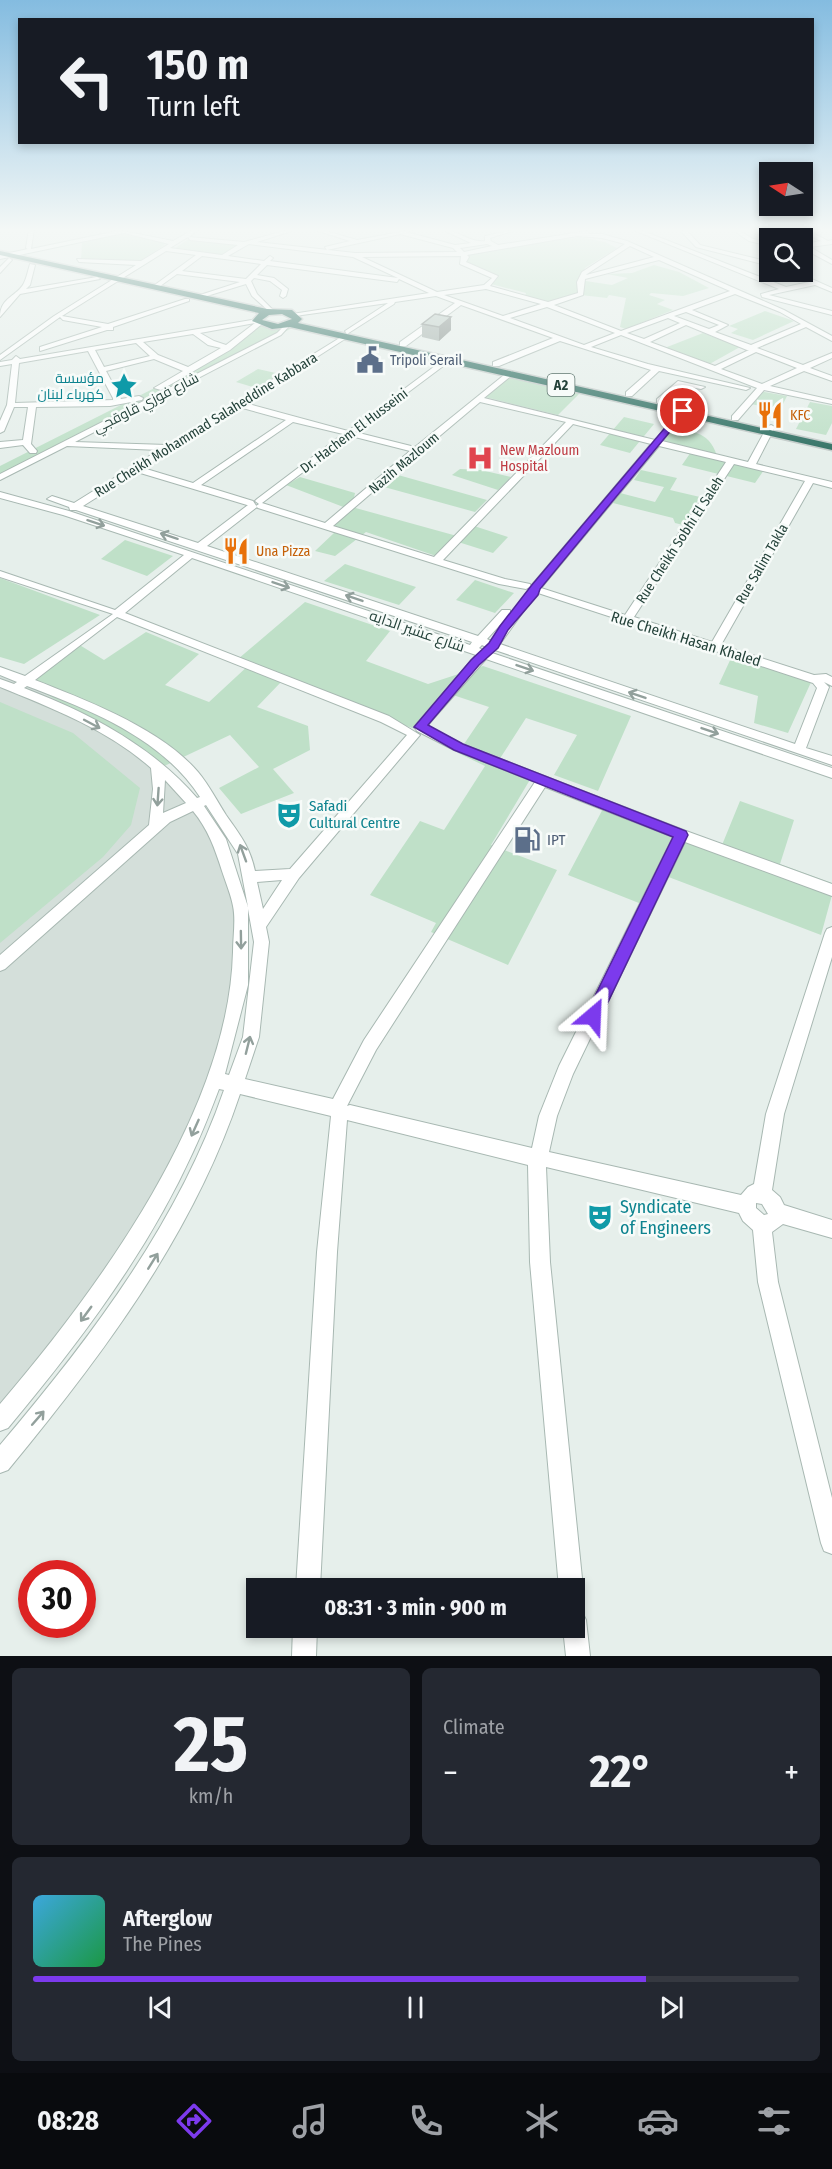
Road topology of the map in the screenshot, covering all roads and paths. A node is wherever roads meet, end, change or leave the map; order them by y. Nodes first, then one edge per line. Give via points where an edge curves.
1 (77, 306) edge
2 (81, 306) edge
3 (171, 306) edge
4 (216, 306) edge
5 (228, 306) edge
6 (259, 306) edge
7 (366, 306) edge
8 (388, 306) edge
9 (459, 306) edge
10 (469, 306) edge
11 (541, 306) edge
12 (554, 306) edge
13 (692, 306) edge
14 (770, 306) edge
15 (796, 306) edge
16 (805, 306) edge
17 (684, 309) junction
18 (782, 311) junction
19 (832, 313) edge
20 (668, 316) junction
21 (263, 317) junction
22 (63, 318) junction
23 (503, 318) junction
24 (292, 321) junction
25 (686, 323) junction
26 (807, 324) junction
27 (110, 328) junction
28 (195, 332) junction
29 (710, 332) junction
30 (621, 333) junction
31 (346, 334) junction
32 (242, 338) junction
33 (560, 338) junction
34 (609, 338) junction
35 (832, 339) edge
36 (137, 341) junction
37 (262, 342) junction
38 (644, 342) junction
39 (0, 344) edge
40 (119, 344) junction
41 (403, 344) junction
42 (11, 347) junction
43 (584, 347) junction
44 (90, 348) junction
45 (226, 348) junction
46 (752, 349) junction
47 (832, 355) edge
48 (155, 357) junction
49 (0, 358) edge
50 (14, 359) junction
51 (447, 359) junction
52 (625, 359) junction
53 (204, 362) junction
54 (0, 364) edge
55 (496, 364) junction
56 (217, 366) junction
57 (649, 366) junction
58 (802, 367) junction
59 (715, 369) junction
60 (103, 370) junction
61 (188, 370) junction
62 (509, 373) junction
63 (832, 379) edge
64 (756, 391) junction
65 (629, 394) junction
66 (832, 396) edge
67 (139, 398) junction
68 (479, 399) junction
69 (660, 401) junction
70 (828, 401) edge
71 (32, 404) junction
72 (239, 404) junction
73 (11, 405) junction
74 (113, 405) junction
75 (679, 410) junction
76 (292, 418) junction
77 (735, 418) junction
78 (570, 423) junction
79 (770, 429) junction
80 (0, 431) edge
81 (351, 434) junction
82 (832, 441) edge
83 (28, 442) junction
84 (652, 442) junction
85 (66, 444) junction
86 (0, 445) edge
87 (832, 447) edge
88 (171, 448) junction
89 (33, 451) junction
90 (419, 451) junction
91 (732, 460) junction
92 (751, 465) junction
93 (0, 468) edge
94 (138, 469) junction
95 (0, 477) edge
96 (810, 480) junction
97 (832, 485) edge
98 (194, 486) junction
99 (1, 494) edge
100 (256, 504) junction
101 (77, 506) junction
102 (66, 513) junction
103 (328, 525) junction
104 (201, 546) junction
105 (191, 554) junction
106 (436, 561) junction
107 (0, 573) edge
108 (529, 590) junction
109 (112, 615) junction
110 (627, 620) junction
111 (475, 645) junction
112 (714, 648) junction
113 (490, 650) junction
114 (832, 664) edge
115 (0, 671) edge
116 (826, 683) edge
117 (14, 684) edge
118 (414, 730) junction
119 (799, 750) junction
120 (832, 761) edge
121 (158, 766) junction
122 (832, 773) edge
123 (543, 780) junction
124 (214, 799) junction
125 (195, 803) junction
126 (155, 828) junction
127 (681, 835) junction
128 (294, 874) junction
129 (251, 877) junction
130 (832, 890) edge
131 (259, 926) junction
132 (832, 933) edge
133 (0, 964) edge
134 (216, 1080) junction
135 (237, 1085) junction
136 (341, 1110) junction
137 (540, 1158) junction
138 (762, 1193) junction
139 (746, 1205) junction
140 (770, 1219) junction
141 (832, 1229) edge
142 (0, 1420) edge
143 (0, 1462) edge
144 (832, 1543) edge
145 (309, 1578) edge
146 (571, 1578) edge
147 (304, 1638) edge
148 (576, 1638) edge
149 (303, 1656) edge
150 (578, 1656) edge

1 - 42 street
2 - 22 street
3 - 27 street
4 - 21 highway, A2
5 - 21 highway, A2
6 - 21 street
7 - 24 street
8 - 31 street, Rue Cheikh Mohammad Salaheddine Kabbara
9 - 41 street
10 - 23 street
11 - 23 street
12 - 30 street
13 - 17 street
14 - 18 street
15 - 18 street
16 - 19 street
17 - 20 street
17 - 29 street via 725,325
18 - 26 street
20 - 25 street
20 - 30 street
21 - 24 highway, A2
21 - 24 highway, A2 via 270,326
21 - 28 street
21 - 32 street, شارع فوزي قاوقجي
22 - 27 street
22 - 50 street
23 - 33 street
24 - 31 highway, A2
24 - 37 street, شارع فوزي قاوقجي via 283,331
25 - 29 street
25 - 38 street
26 - 35 street
26 - 46 street
27 - 40 street
27 - 50 street
28 - 36 street
28 - 45 street
29 - 46 street
30 - 34 street
30 - 38 street
31 - 41 highway, A2
31 - 51 highway, A2
31 - 72 street, Rue Cheikh Mohammad Salaheddine Kabbara
32 - 37 street
32 - 45 street, شارع فوزي قاوقجي
33 - 43 street
33 - 55 street
34 - 43 street
34 - 52 street
36 - 40 street
36 - 48 street
37 - 56 street, شارع فوزي قاوقجي
38 - 59 street
39 - 42 street
40 - 44 street
41 - 55 highway, A2
42 - 49 street
43 - 52 street
44 - 50 street
44 - 60 street
45 - 53 street, شارع فوزي قاوقجي
46 - 58 street
46 - 59 street
47 - 58 street
48 - 60 street
48 - 61 street
49 - 50 street
50 - 54 street
50 - 73 street
51 - 62 highway, A2
51 - 81 street, Dr. Hachem El Husseini
52 - 57 street
53 - 56 street via 216,362
53 - 61 street, شارع فوزي قاوقجي
55 - 65 highway, A2
56 - 85 street, شارع فوزي قاوقجي
57 - 64 street
57 - 65 street via 656,370
58 - 63 street
58 - 64 street
59 - 64 street
60 - 74 street
61 - 67 street, شارع فوزي قاوقجي
62 - 68 street, Nazih Mazloum
62 - 75 highway, A2
64 - 69 street via 682,383
64 - 70 street
64 - 77 street
65 - 69 highway, A2
66 - 70 street
67 - 74 street
67 - 74 street, شارع فوزي قاوقجي
68 - 78 street
68 - 90 street, Nazih Mazloum
69 - 77 highway, A2
71 - 73 street
71 - 74 street
71 - 83 street
72 - 76 street
72 - 88 street, Rue Cheikh Mohammad Salaheddine Kabbara
73 - 80 street
74 - 89 street, شارع فوزي قاوقجي
75 - 79 highway, A2
75 - 84 street
76 - 81 street
76 - 98 street
77 - 79 highway, A2
78 - 84 street
78 - 106 street
79 - 82 highway, A2
79 - 87 highway, A2
79 - 92 street
81 - 90 street
81 - 100 street, Dr. Hachem El Husseini
83 - 86 street
83 - 89 street via 27,448
84 - 91 street
84 - 108 street
85 - 88 street
85 - 95 street, شارع فوزي قاوقجي
88 - 94 street, Rue Cheikh Mohammad Salaheddine Kabbara
89 - 93 street, شارع فوزي قاوقجي
90 - 103 street, Nazih Mazloum
91 - 92 street
91 - 110 street, Rue Cheikh Sobhi El Saleh
92 - 96 street
94 - 98 street, Rue Cheikh Hasan Khaled
94 - 101 street, Rue Cheikh Mohammad Salaheddine Kabbara
96 - 97 street
96 - 112 street, Rue Salim Takla
98 - 100 street, Rue Cheikh Hasan Khaled
99 - 101 street, شارع عشير الدايه
99 - 102 street, شارع عشير الدايه
100 - 103 street, Rue Cheikh Hasan Khaled
100 - 104 street, Dr. Hachem El Husseini
101 - 102 street, Rue Cheikh Mohammad Salaheddine Kabbara
104 -> 101 street, شارع عشير الدايه
102 -> 105 street, شارع عشير الدايه
103 - 106 street, Rue Cheikh Hasan Khaled
111 -> 104 street, شارع عشير الدايه
105 - 109 street
105 -> 111 street, شارع عشير الدايه
106 - 108 street, Rue Cheikh Hasan Khaled
107 - 109 street
108 - 110 street, Rue Cheikh Hasan Khaled
108 - 111 street
108 - 113 street
109 - 117 street
109 - 118 street
110 - 112 street, Rue Cheikh Hasan Khaled
111 - 113 street, شارع عشير الدايه
111 - 118 street
112 - 116 street, Rue Cheikh Hasan Khaled
113 - 118 street
119 -> 113 street, شارع عشير الدايه
113 -> 122 street, شارع عشير الدايه
114 - 116 street
115 - 117 street
116 - 119 street
117 -> 121 street via 96,726
117 - 124 street via 96,711 137,733 185,767
118 - 123 street
118 - 128 street
119 - 120 street, شارع عشير الدايه
121 - 125 street
121 -> 126 street
123 - 127 street
123 - 136 street via 375,1038
124 - 125 street
129 -> 124 street via 238,840
125 - 126 street via 176,811
125 -> 134 street via 230,863 241,923 238,996
126 - 133 street
127 - 130 street
127 - 137 street via 565,1072 548,1116
128 - 129 street
128 - 131 street
129 - 131 street
135 -> 131 street via 257,1002
132 - 138 street via 775,1114
134 - 135 street
134 -> 142 street via 172,1176 135,1243 55,1357
135 - 136 street
143 -> 135 street via 67,1383 143,1276 196,1181
136 - 137 street
136 - 145 street via 327,1252
137 - 139 street
137 - 146 street via 540,1262
138 - 139 street via 748,1197
138 - 140 street via 776,1204
139 - 140 street via 754,1221
140 - 141 street
140 - 144 street via 768,1282
147 - 149 street
148 - 150 street

